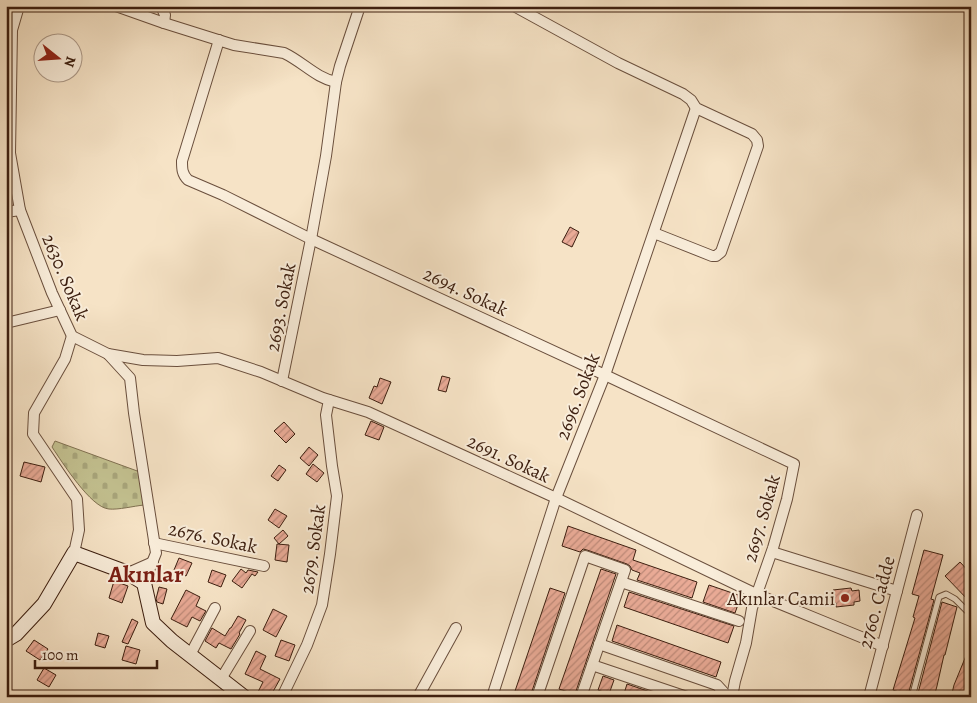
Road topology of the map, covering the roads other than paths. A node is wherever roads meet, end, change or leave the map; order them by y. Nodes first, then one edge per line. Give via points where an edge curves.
1 (19, 6) edge
2 (116, 6) edge
3 (161, 6) edge
4 (360, 6) edge
5 (514, 6) edge
6 (164, 23) junction
7 (219, 40) junction
8 (8, 66) edge
9 (336, 82) junction
10 (696, 108) junction
11 (20, 210) junction
12 (6, 212) edge
13 (654, 233) junction
14 (311, 239) junction
15 (60, 310) junction
16 (6, 323) edge
17 (72, 336) junction
18 (108, 354) junction
19 (605, 375) junction
20 (282, 381) junction
21 (329, 400) junction
22 (556, 498) junction
23 (917, 516) dead end
24 (154, 542) junction
25 (772, 552) junction
26 (74, 553) junction
27 (153, 562) junction
28 (264, 566) dead end
29 (128, 573) junction
30 (621, 582) junction
31 (144, 583) junction
32 (897, 591) junction
33 (756, 594) junction
34 (215, 608) dead end
35 (971, 615) edge
36 (739, 621) dead end
37 (456, 628) dead end
38 (250, 631) dead end
39 (6, 640) edge
40 (599, 644) junction
41 (883, 646) junction
42 (190, 655) junction
43 (592, 665) junction
44 (221, 679) junction
45 (244, 697) edge
46 (282, 697) edge
47 (418, 697) edge
48 (492, 697) edge
49 (537, 697) edge
50 (581, 697) edge
51 (687, 697) edge
52 (728, 697) edge
53 (732, 697) edge
54 (869, 697) edge
55 (912, 697) edge

1 - 8 street, 2630. Sokak via 12,30
2 - 6 street
3 - 6 street
4 - 9 street, 2693. Sokak
5 - 10 street via 618,63 683,94
6 - 7 street
7 - 9 street via 284,53 321,78
7 - 14 street, 2694. Sokak via 182,161 182,172 188,180
8 - 11 street, 2630. Sokak via 10,153
9 - 14 street, 2693. Sokak
10 - 13 street, 2696. Sokak
10 - 13 street via 752,134 758,146 719,254 712,256
11 - 12 street
11 - 15 street, 2630. Sokak
13 - 19 street, 2696. Sokak
14 - 19 street, 2694. Sokak
14 - 20 street, 2693. Sokak
15 - 16 street
15 - 17 street, 2630. Sokak
17 - 18 street, 2630. Sokak
17 - 26 street via 65,359 34,413 33,434 77,499 79,530
18 - 20 street, 2691. Sokak via 177,362 218,358
18 - 24 street, 2630. Sokak via 130,378
19 - 22 street, 2696. Sokak
19 - 25 street, 2697. Sokak via 794,464
20 - 21 street, 2691. Sokak
21 - 22 street, 2691. Sokak via 368,412
21 - 46 street, 2679. Sokak via 326,415 337,496 329,562 322,605
22 - 33 street, 2691. Sokak
22 - 48 street, 2696. Sokak
23 - 32 street, 2760. Cadde
24 - 27 street, 2630. Sokak via 156,553
24 - 28 street, 2676. Sokak
25 - 32 street
25 - 33 street, 2697. Sokak
26 - 29 street
26 - 39 street via 44,604 16,634
27 - 29 street
27 - 31 street
29 - 31 street
30 - 36 street
30 - 40 street
30 - 49 street via 625,570 585,556
31 - 42 street via 153,622
32 - 41 street, 2760. Cadde
33 - 41 street, 2691. Sokak
33 - 53 street, 2697. Sokak
34 - 42 street
35 - 55 lane via 955,599 946,594 939,597
37 - 47 street
38 - 44 street
40 - 43 street
40 - 52 street via 718,685
41 - 54 street, 2760. Cadde
42 - 44 street
43 - 50 street
43 - 51 street
44 - 45 street

